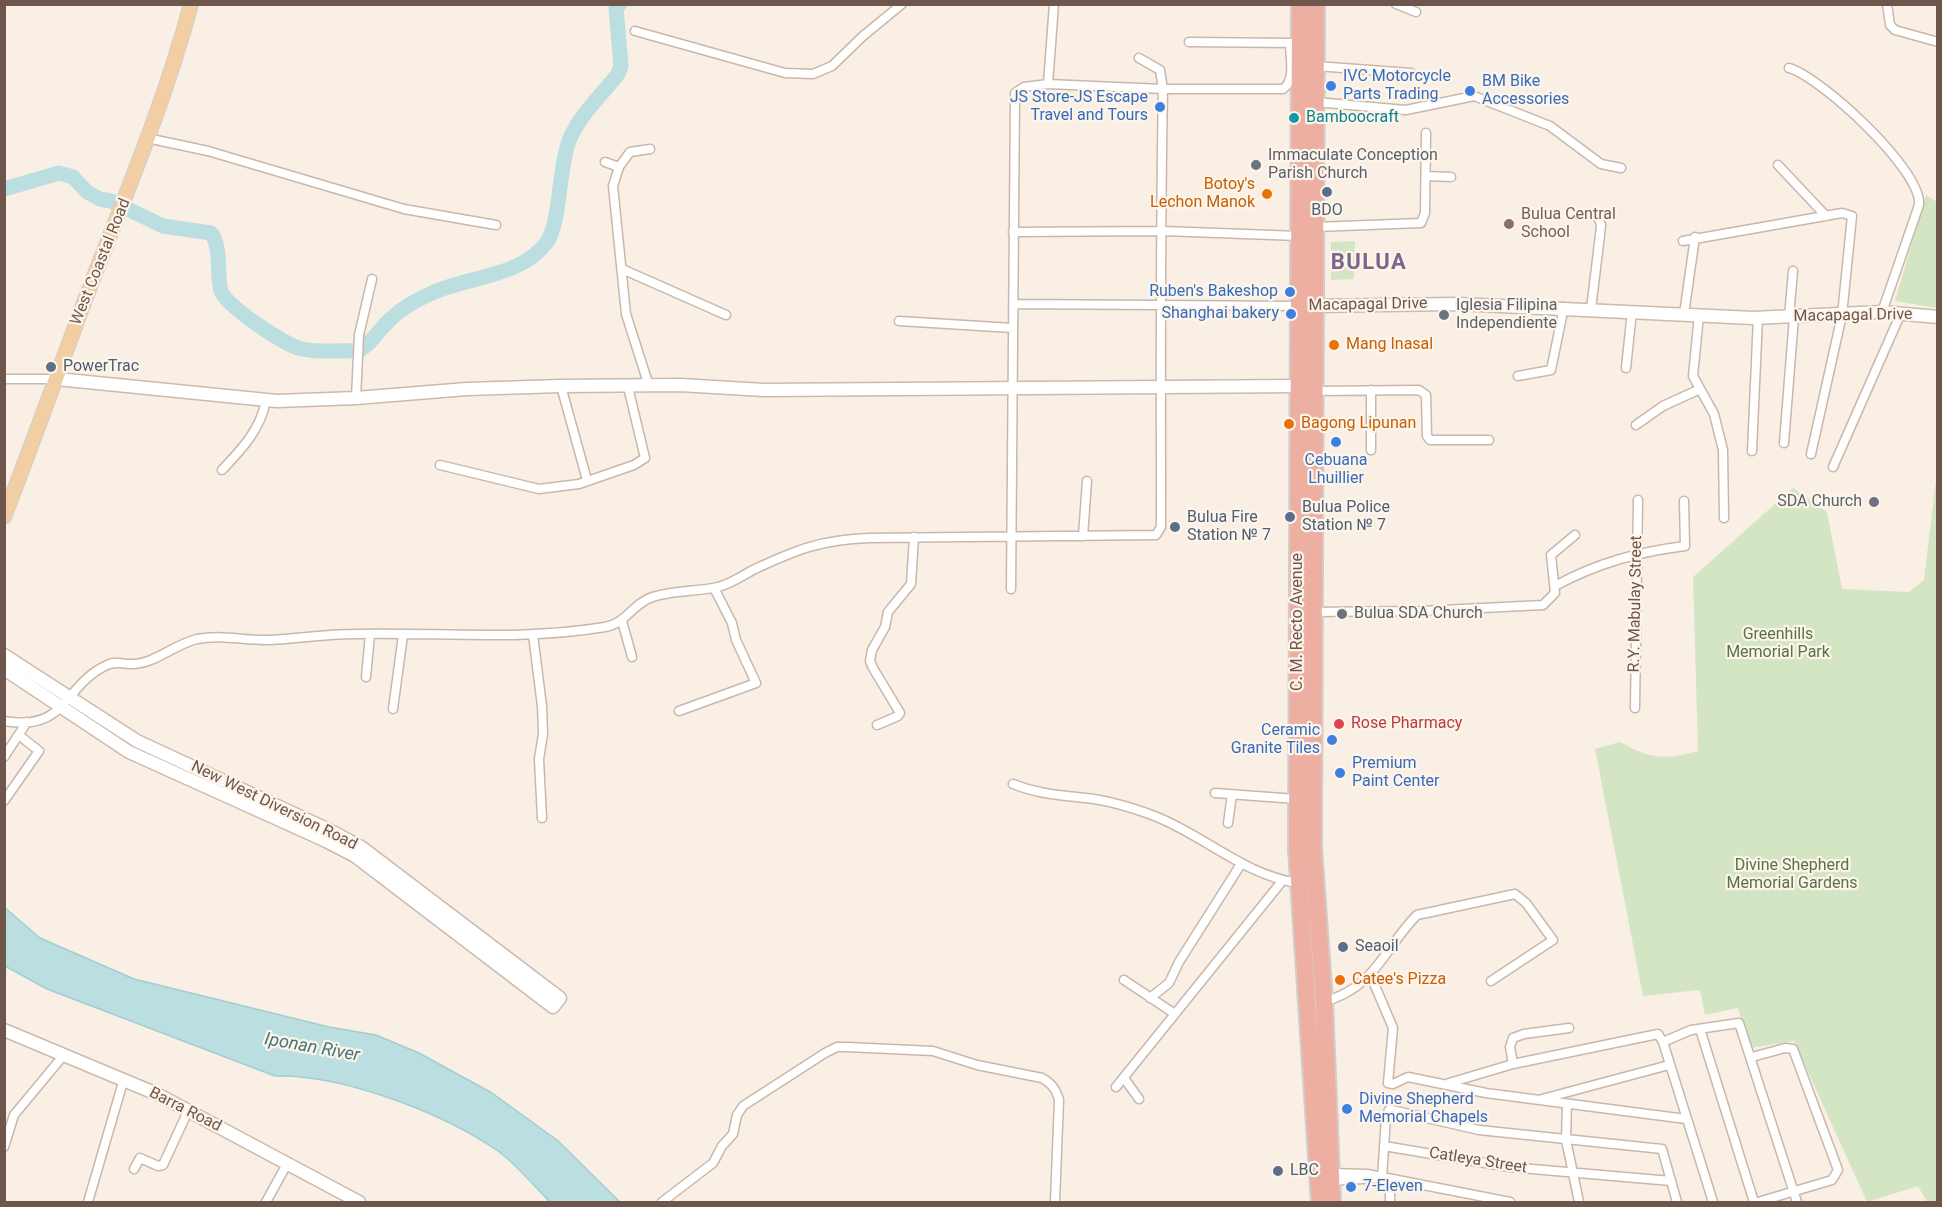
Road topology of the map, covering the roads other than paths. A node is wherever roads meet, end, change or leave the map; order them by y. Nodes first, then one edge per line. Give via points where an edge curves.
1 (191, 4) edge
2 (902, 4) edge
3 (1054, 4) edge
4 (1300, 4) edge
5 (1316, 4) edge
6 (1396, 4) edge
7 (1887, 4) edge
8 (1416, 12) dead end
9 (635, 31) dead end
10 (1189, 42) dead end
11 (1938, 42) edge
12 (1302, 43) junction
13 (1139, 58) dead end
14 (1316, 66) junction
15 (1789, 68) dead end
16 (1411, 73) dead end
17 (1048, 84) junction
18 (1162, 89) junction
19 (1310, 109) junction
20 (1426, 133) dead end
21 (147, 138) junction
22 (650, 148) dead end
23 (605, 162) dead end
24 (1778, 165) dead end
25 (619, 167) junction
26 (1620, 168) dead end
27 (1426, 176) junction
28 (1452, 177) dead end
29 (1597, 214) dead end
30 (1826, 216) junction
31 (496, 225) dead end
32 (1315, 227) junction
33 (1162, 231) junction
34 (1013, 232) junction
35 (1299, 236) junction
36 (1695, 237) junction
37 (1683, 241) dead end
38 (622, 269) junction
39 (1793, 271) dead end
40 (372, 279) dead end
41 (1013, 304) junction
42 (1159, 304) junction
43 (1307, 306) junction
44 (1564, 307) junction
45 (1591, 309) junction
46 (1632, 311) junction
47 (1882, 312) junction
48 (1901, 313) junction
49 (1684, 314) junction
50 (726, 315) dead end
51 (1698, 315) junction
52 (1842, 315) junction
53 (1792, 317) junction
54 (1938, 317) edge
55 (1758, 318) junction
56 (899, 321) dead end
57 (1013, 328) junction
58 (1626, 368) dead end
59 (1518, 375) dead end
60 (4, 379) edge
61 (57, 379) junction
62 (561, 386) junction
63 (649, 386) junction
64 (1161, 386) junction
65 (628, 387) junction
66 (1014, 387) junction
67 (1306, 388) junction
68 (1371, 390) junction
69 (1698, 390) junction
70 (356, 398) junction
71 (266, 400) junction
72 (1636, 426) dead end
73 (1489, 440) dead end
74 (1784, 443) dead end
75 (1371, 450) dead end
76 (1752, 451) dead end
77 (1811, 454) dead end
78 (440, 465) dead end
79 (1833, 467) dead end
80 (222, 470) dead end
81 (587, 480) junction
82 (1087, 481) dead end
83 (1638, 500) dead end
84 (1684, 501) dead end
85 (4, 517) edge
86 (1724, 518) dead end
87 (1575, 535) dead end
88 (1012, 536) junction
89 (1083, 536) junction
90 (914, 537) junction
91 (1637, 553) junction
92 (1555, 586) junction
93 (714, 588) junction
94 (1011, 589) dead end
95 (1306, 612) junction
96 (622, 621) junction
97 (370, 634) junction
98 (403, 635) junction
99 (533, 635) junction
100 (4, 656) edge
101 (632, 657) dead end
102 (4, 669) edge
103 (366, 677) dead end
104 (66, 703) junction
105 (1635, 708) dead end
106 (393, 709) dead end
107 (679, 711) dead end
108 (4, 721) edge
109 (27, 722) junction
110 (877, 725) dead end
111 (20, 736) junction
112 (4, 757) edge
113 (1013, 784) dead end
114 (1215, 793) dead end
115 (1232, 795) junction
116 (1296, 799) junction
117 (4, 801) edge
118 (542, 818) dead end
119 (1228, 822) dead end
120 (1241, 864) junction
121 (1290, 881) junction
122 (1370, 974) junction
123 (1124, 980) dead end
124 (1491, 981) dead end
125 (1150, 998) junction
126 (556, 1003) dead end
127 (1316, 1004) junction
128 (1175, 1014) junction
129 (1569, 1028) dead end
130 (1700, 1029) junction
131 (4, 1030) edge
132 (1664, 1042) junction
133 (63, 1056) junction
134 (1752, 1057) junction
135 (1513, 1064) junction
136 (1669, 1065) junction
137 (1124, 1078) junction
138 (123, 1082) junction
139 (1449, 1083) junction
140 (1116, 1087) dead end
141 (1139, 1098) dead end
142 (1535, 1100) junction
143 (1567, 1104) junction
144 (189, 1109) junction
145 (1686, 1119) junction
146 (1566, 1140) junction
147 (1384, 1146) junction
148 (4, 1147) edge
149 (287, 1164) junction
150 (134, 1169) dead end
151 (1572, 1174) junction
152 (1331, 1177) junction
153 (1386, 1179) junction
154 (1671, 1181) junction
155 (1794, 1191) junction
156 (662, 1202) edge
157 (88, 1203) edge
158 (266, 1203) edge
159 (359, 1203) edge
160 (1055, 1203) edge
161 (1320, 1203) edge
162 (1332, 1203) edge
163 (1390, 1203) edge
164 (1510, 1203) edge
165 (1579, 1203) edge
166 (1677, 1203) edge
167 (1713, 1203) edge
168 (1756, 1203) edge
169 (1797, 1203) edge

1 - 21 main road, West Coastal Road via 177,59
2 - 9 street via 832,66 813,74 785,73
3 - 17 street
4 - 12 highway, C. M. Recto Avenue
5 - 12 highway, C. M. Recto Avenue
6 - 8 street
7 - 11 street via 1890,25 1895,30
10 - 12 street
12 - 14 highway, C. M. Recto Avenue
12 - 18 street via 1290,83 1283,89
12 - 19 highway, C. M. Recto Avenue
13 - 18 street via 1160,70
14 - 16 street
14 - 19 highway, C. M. Recto Avenue
15 - 47 street via 1807,75 1885,144 1918,189 1919,205
17 - 18 street
17 - 34 street via 1024,87 1015,93
18 - 33 street
19 - 26 street via 1406,110 1474,96 1550,126 1601,164
19 - 32 highway, C. M. Recto Avenue
19 - 35 highway, C. M. Recto Avenue
20 - 27 street
21 - 31 street via 208,151 404,209
21 - 61 main road, West Coastal Road
22 - 25 street via 630,152
23 - 25 street
24 - 30 street
25 - 38 street via 613,195
27 - 28 street
27 - 32 street via 1421,223
29 - 45 street via 1601,225
30 - 36 street
30 - 52 street via 1852,216
32 - 43 highway, C. M. Recto Avenue
33 - 34 street
33 - 35 street
33 - 42 street
34 - 41 street
35 - 43 highway, C. M. Recto Avenue
36 - 37 street
36 - 49 street
38 - 50 street
38 - 63 street via 626,314
39 - 53 street
40 - 70 street via 359,335
41 - 42 street, Macapagal Drive
41 - 57 street
42 - 43 street, Macapagal Drive
42 - 64 street
43 - 44 street, Macapagal Drive
43 - 67 highway, C. M. Recto Avenue
44 - 45 street, Macapagal Drive
44 - 59 street via 1551,370
45 - 46 street, Macapagal Drive
46 - 49 street, Macapagal Drive
46 - 58 street
47 - 48 street, Macapagal Drive
47 - 52 street, Macapagal Drive
48 - 54 street, Macapagal Drive
48 - 79 street
49 - 51 street, Macapagal Drive
51 - 55 street, Macapagal Drive
51 - 69 street via 1693,376
52 - 53 street, Macapagal Drive
52 - 77 street
53 - 55 street, Macapagal Drive
53 - 74 street
55 - 76 street
56 - 57 street
57 - 66 street
60 - 61 street
61 - 71 street
61 - 85 main road, West Coastal Road
62 - 65 street
62 - 70 street
62 - 81 street
63 - 65 street
63 - 66 street via 764,390
64 - 66 street
64 - 67 street
64 - 89 street via 1159,532
65 - 81 street via 645,458 620,471
66 - 88 street
67 - 68 street
67 - 95 highway, C. M. Recto Avenue
68 - 73 street via 1422,391 1427,399 1430,440
68 - 75 street
69 - 72 street via 1663,406
69 - 86 street via 1714,414 1723,450
70 - 71 street
71 - 80 street via 263,416 245,446
78 - 81 street via 539,489 565,488
82 - 89 street
83 - 91 street, R.Y. Mabulay Street
84 - 91 street via 1685,546
87 - 92 street via 1551,555
88 - 89 street
88 - 90 street
88 - 94 street
90 - 93 street via 825,541 803,547
90 - 110 street via 911,584 888,612 870,662 900,712
91 - 92 street via 1585,570
91 - 105 street, R.Y. Mabulay Street
92 - 95 street via 1548,602 1537,606
93 - 96 street via 650,598
93 - 107 street via 756,683
95 - 116 highway, C. M. Recto Avenue
95 - 127 highway, C. M. Recto Avenue
96 - 99 street via 606,627
96 - 101 street
97 - 98 street
97 - 103 street
97 - 104 street via 268,640 208,637 189,641 141,663 107,665 92,674
98 - 99 street
98 - 106 street
99 - 118 street via 542,706
100 - 104 street, New West Diversion Road
102 - 104 street, New West Diversion Road
104 - 109 street via 50,717
104 - 126 street, New West Diversion Road via 129,752 355,856
108 - 109 street
109 - 111 street
111 - 112 street
111 - 117 street via 39,751
113 - 120 street via 1056,797 1087,798 1152,815 1191,833
114 - 115 street
115 - 116 street
115 - 119 street
116 - 121 highway, C. M. Recto Avenue
120 - 121 street
120 - 125 street via 1169,983
121 - 127 highway, C. M. Recto Avenue
121 - 128 street
122 - 124 street via 1417,915 1515,894 1553,940
122 - 127 street via 1344,996
122 - 139 street via 1393,1028 1388,1083 1408,1077
123 - 125 street
125 - 128 street
127 - 152 highway, C. M. Recto Avenue
127 - 161 highway, C. M. Recto Avenue
128 - 137 street
129 - 135 street via 1517,1035 1511,1041
130 - 132 street
130 - 134 street via 1740,1023
130 - 168 street
131 - 133 street, Barra Road
132 - 135 street via 1653,1034
132 - 136 street
133 - 138 street, Barra Road
133 - 148 street via 14,1115
134 - 155 street
134 - 155 street via 1792,1049 1838,1165 1838,1174 1832,1180
135 - 139 street
136 - 142 street
136 - 145 street
137 - 140 street
137 - 141 street
138 - 144 street, Barra Road
138 - 157 street
139 - 142 street via 1477,1092
142 - 143 street
143 - 145 street
143 - 146 street
144 - 149 street, Barra Road
144 - 150 street via 163,1165 140,1158
145 - 167 street
146 - 147 street via 1467,1128 1392,1110 1386,1114
146 - 151 street
146 - 154 street via 1662,1149
147 - 151 street, Catleya Street
147 - 153 street
149 - 158 street
149 - 159 street, Barra Road
151 - 154 street, Catleya Street
151 - 165 street
152 - 153 street
152 - 162 highway, C. M. Recto Avenue
153 - 163 street
153 - 164 street
154 - 166 street
155 - 168 street
155 - 169 street
156 - 160 street via 713,1163 734,1134 743,1106 825,1053 847,1047 933,1051 1050,1083 1059,1100

